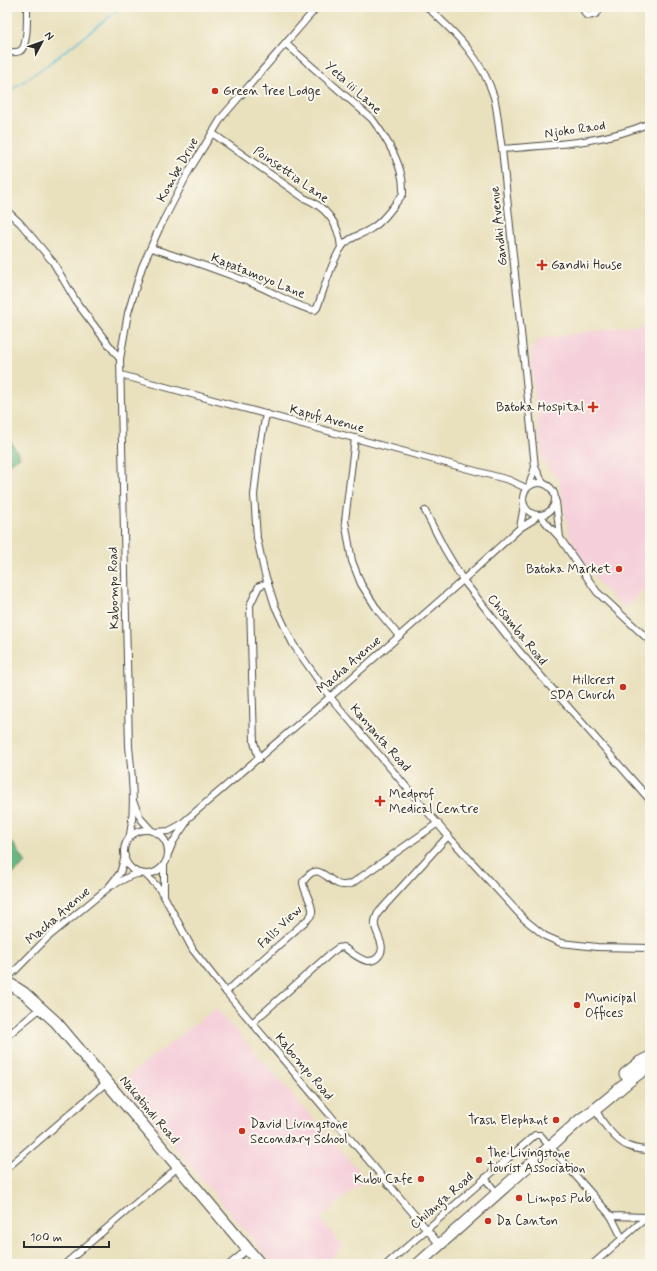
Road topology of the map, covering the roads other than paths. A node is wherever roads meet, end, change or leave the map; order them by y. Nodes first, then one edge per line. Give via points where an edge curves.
1 (26, 7) edge
2 (317, 7) edge
3 (427, 7) edge
4 (582, 7) edge
5 (601, 7) edge
6 (285, 43) junction
7 (7, 52) edge
8 (650, 123) edge
9 (212, 133) junction
10 (502, 149) junction
11 (7, 211) edge
12 (151, 248) junction
13 (341, 248) junction
14 (120, 358) junction
15 (121, 375) junction
16 (266, 414) junction
17 (355, 438) junction
18 (535, 467) junction
19 (543, 483) junction
20 (528, 487) junction
21 (555, 498) junction
22 (524, 505) junction
23 (425, 511) dead end
24 (539, 515) junction
25 (520, 528) junction
26 (560, 538) junction
27 (463, 580) junction
28 (268, 583) junction
29 (399, 636) junction
30 (650, 641) edge
31 (330, 697) junction
32 (259, 759) junction
33 (650, 800) edge
34 (134, 802) junction
35 (191, 817) junction
36 (438, 823) junction
37 (154, 832) junction
38 (448, 836) junction
39 (129, 839) junction
40 (168, 852) junction
41 (125, 856) junction
42 (164, 866) junction
43 (143, 874) junction
44 (108, 888) junction
45 (164, 896) junction
46 (650, 948) edge
47 (7, 979) edge
48 (7, 982) edge
49 (226, 992) junction
50 (41, 1008) junction
51 (252, 1023) junction
52 (7, 1036) edge
53 (650, 1057) edge
54 (650, 1066) edge
55 (107, 1082) junction
56 (593, 1112) junction
57 (550, 1146) junction
58 (650, 1150) edge
59 (178, 1166) junction
60 (7, 1168) edge
61 (485, 1178) junction
62 (497, 1194) junction
63 (611, 1216) junction
64 (648, 1218) edge
65 (427, 1229) junction
66 (622, 1238) junction
67 (440, 1244) junction
68 (248, 1249) junction
69 (64, 1264) edge
70 (230, 1264) edge
71 (260, 1264) edge
72 (387, 1264) edge
73 (418, 1264) edge
74 (593, 1264) edge

1 - 7 street via 28,21 22,50
2 - 6 street, Kombe Drive
3 - 10 street, Gandhi Avenue via 463,41 481,66 494,98
4 - 5 street via 586,15 591,16
6 - 9 street, Kombe Drive via 222,117
6 - 13 street, Yeta iii Lane via 372,119 388,142 402,177 403,194 388,214 372,228 351,238
8 - 10 street, Njoko Raod via 632,131 610,136
9 - 12 street, Kombe Drive
9 - 13 street, Poinsettia Lane via 304,198 317,204 336,226
10 - 18 street, Gandhi Avenue
11 - 14 street via 53,262 98,332
12 - 13 street, Kapatamoyo Lane via 256,285 313,310 317,308
12 - 14 street, Kombe Drive via 142,267 128,313
14 - 15 street, Kombe Drive
15 - 16 street, Kapufi Avenue
15 - 34 street, Kabompo Road via 129,746
16 - 17 street, Kapufi Avenue
16 - 28 street, Kanyanta Road via 254,495 257,538
17 - 20 street, Kapufi Avenue
17 - 29 street via 346,521 352,561 361,584
18 - 19 street, Gandhi Avenue
18 - 20 street, Gandhi Avenue
19 - 20 street via 533,483
19 - 21 street via 552,489
20 - 22 street via 523,493
21 - 24 street via 553,508
21 - 26 street
22 - 24 street via 532,514
22 - 25 street
23 - 27 street, Chisamba Road
24 - 25 street, Macha Avenue
24 - 26 street
25 - 27 street, Macha Avenue
26 - 30 street via 597,592
27 - 29 street, Macha Avenue
27 - 33 street, Chisamba Road via 518,651
28 - 31 street, Kanyanta Road via 275,606 293,644
28 - 32 street via 259,586 250,605 254,742
29 - 31 street, Macha Avenue
31 - 32 street, Macha Avenue
31 - 36 street, Kanyanta Road
32 - 35 street, Macha Avenue
34 - 37 street, Kabompo Road via 141,819
34 - 39 street, Kabompo Road
35 - 37 street, Macha Avenue via 169,831
35 - 40 street, Macha Avenue
36 - 38 street, Kanyanta Road
36 - 49 street, Falls View via 351,884 338,884 319,872 313,872 305,878 302,882 303,887 312,913 308,919
37 - 39 street via 144,830
37 - 40 street via 164,838
38 - 46 street, Kanyanta Road via 524,919 545,936 561,943
38 - 51 street via 375,918 382,948 375,960 368,961 343,947 338,948
39 - 41 street
40 - 42 street
41 - 43 street via 132,868
41 - 44 street, Macha Avenue via 120,873
42 - 43 street via 152,873
42 - 45 street, Kabompo Road
43 - 44 street, Macha Avenue via 130,876
43 - 45 street, Kabompo Road
44 - 47 street, Macha Avenue via 47,938
45 - 49 street, Kabompo Road via 193,950
48 - 50 highway, Nakatindi Road
49 - 51 street, Kabompo Road
50 - 52 street
50 - 55 highway, Nakatindi Road
51 - 65 street, Kabompo Road
53 - 56 highway via 630,1070
54 - 56 highway via 628,1080
55 - 59 highway, Nakatindi Road
55 - 60 street
56 - 57 highway via 582,1118
56 - 58 street via 617,1139 627,1146
57 - 61 street, Chilanga Road via 540,1135 535,1135
57 - 62 highway
57 - 63 street, Chilanga Road
59 - 68 highway, Nakatindi Road
59 - 69 street
61 - 62 street
61 - 65 street, Chilanga Road
62 - 67 highway
63 - 64 street
63 - 66 street, Chilanga Road
64 - 66 street
65 - 67 street, Kabompo Road
65 - 72 street, Chilanga Road
66 - 74 street
67 - 73 highway
68 - 70 street
68 - 71 highway, Nakatindi Road

